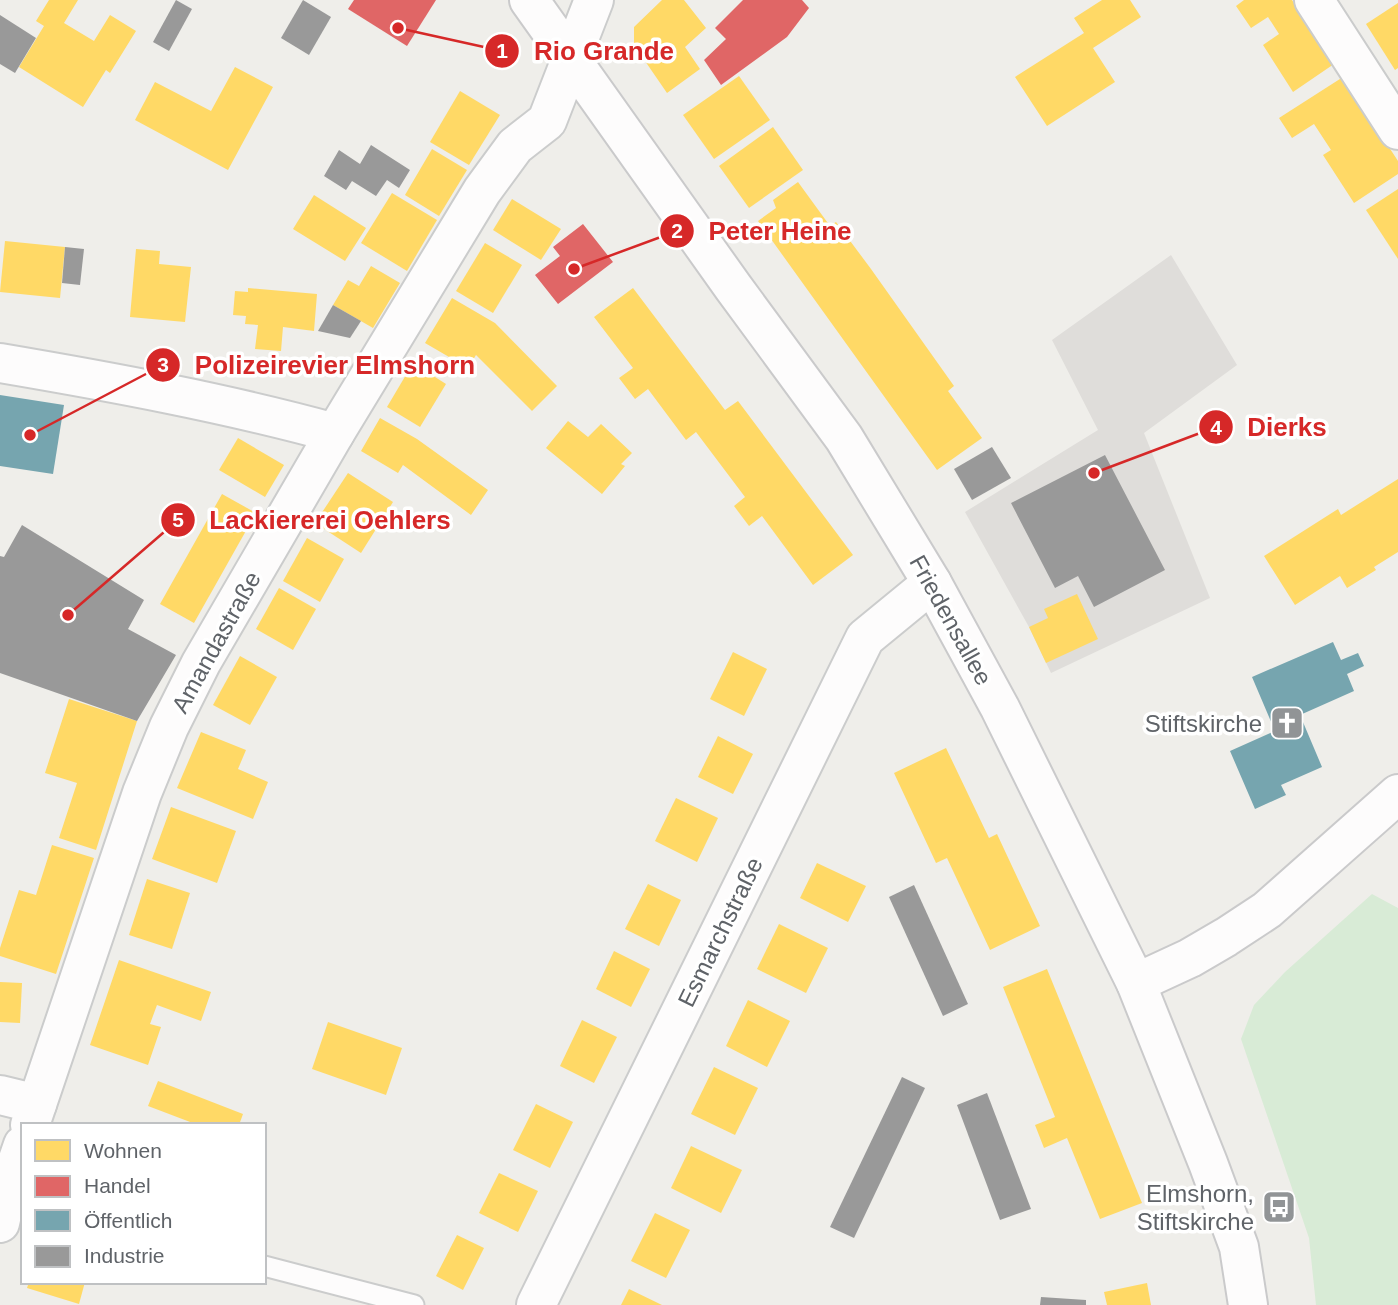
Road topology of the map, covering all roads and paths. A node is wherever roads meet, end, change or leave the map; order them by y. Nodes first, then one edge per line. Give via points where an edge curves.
1 (529, 0) edge
2 (594, 0) edge
3 (1314, 0) edge
4 (572, 60) junction
5 (1398, 130) edge
6 (0, 363) edge
7 (335, 433) junction
8 (932, 583) junction
9 (1398, 794) edge
10 (1136, 983) junction
11 (0, 1095) edge
12 (33, 1114) edge
13 (21, 1154) edge
14 (10, 1201) edge
15 (266, 1267) edge
16 (414, 1305) edge
17 (536, 1305) edge
18 (1248, 1305) edge

1 - 4 street, Friedensallee
2 - 4 street, Amandastraße
3 - 5 street
4 - 7 street, Amandastraße via 547,121 515,146 482,191
4 - 8 street, Friedensallee via 845,438
6 - 7 street via 190,399
7 - 12 street, Amandastraße via 201,663 169,727 142,793
8 - 10 street, Friedensallee via 1000,708
8 - 17 street, Esmarchstraße via 865,638
9 - 10 street via 1267,910 1190,958
10 - 18 street, Friedensallee via 1238,1247
11 - 12 street
13 - 14 street
15 - 16 lane

